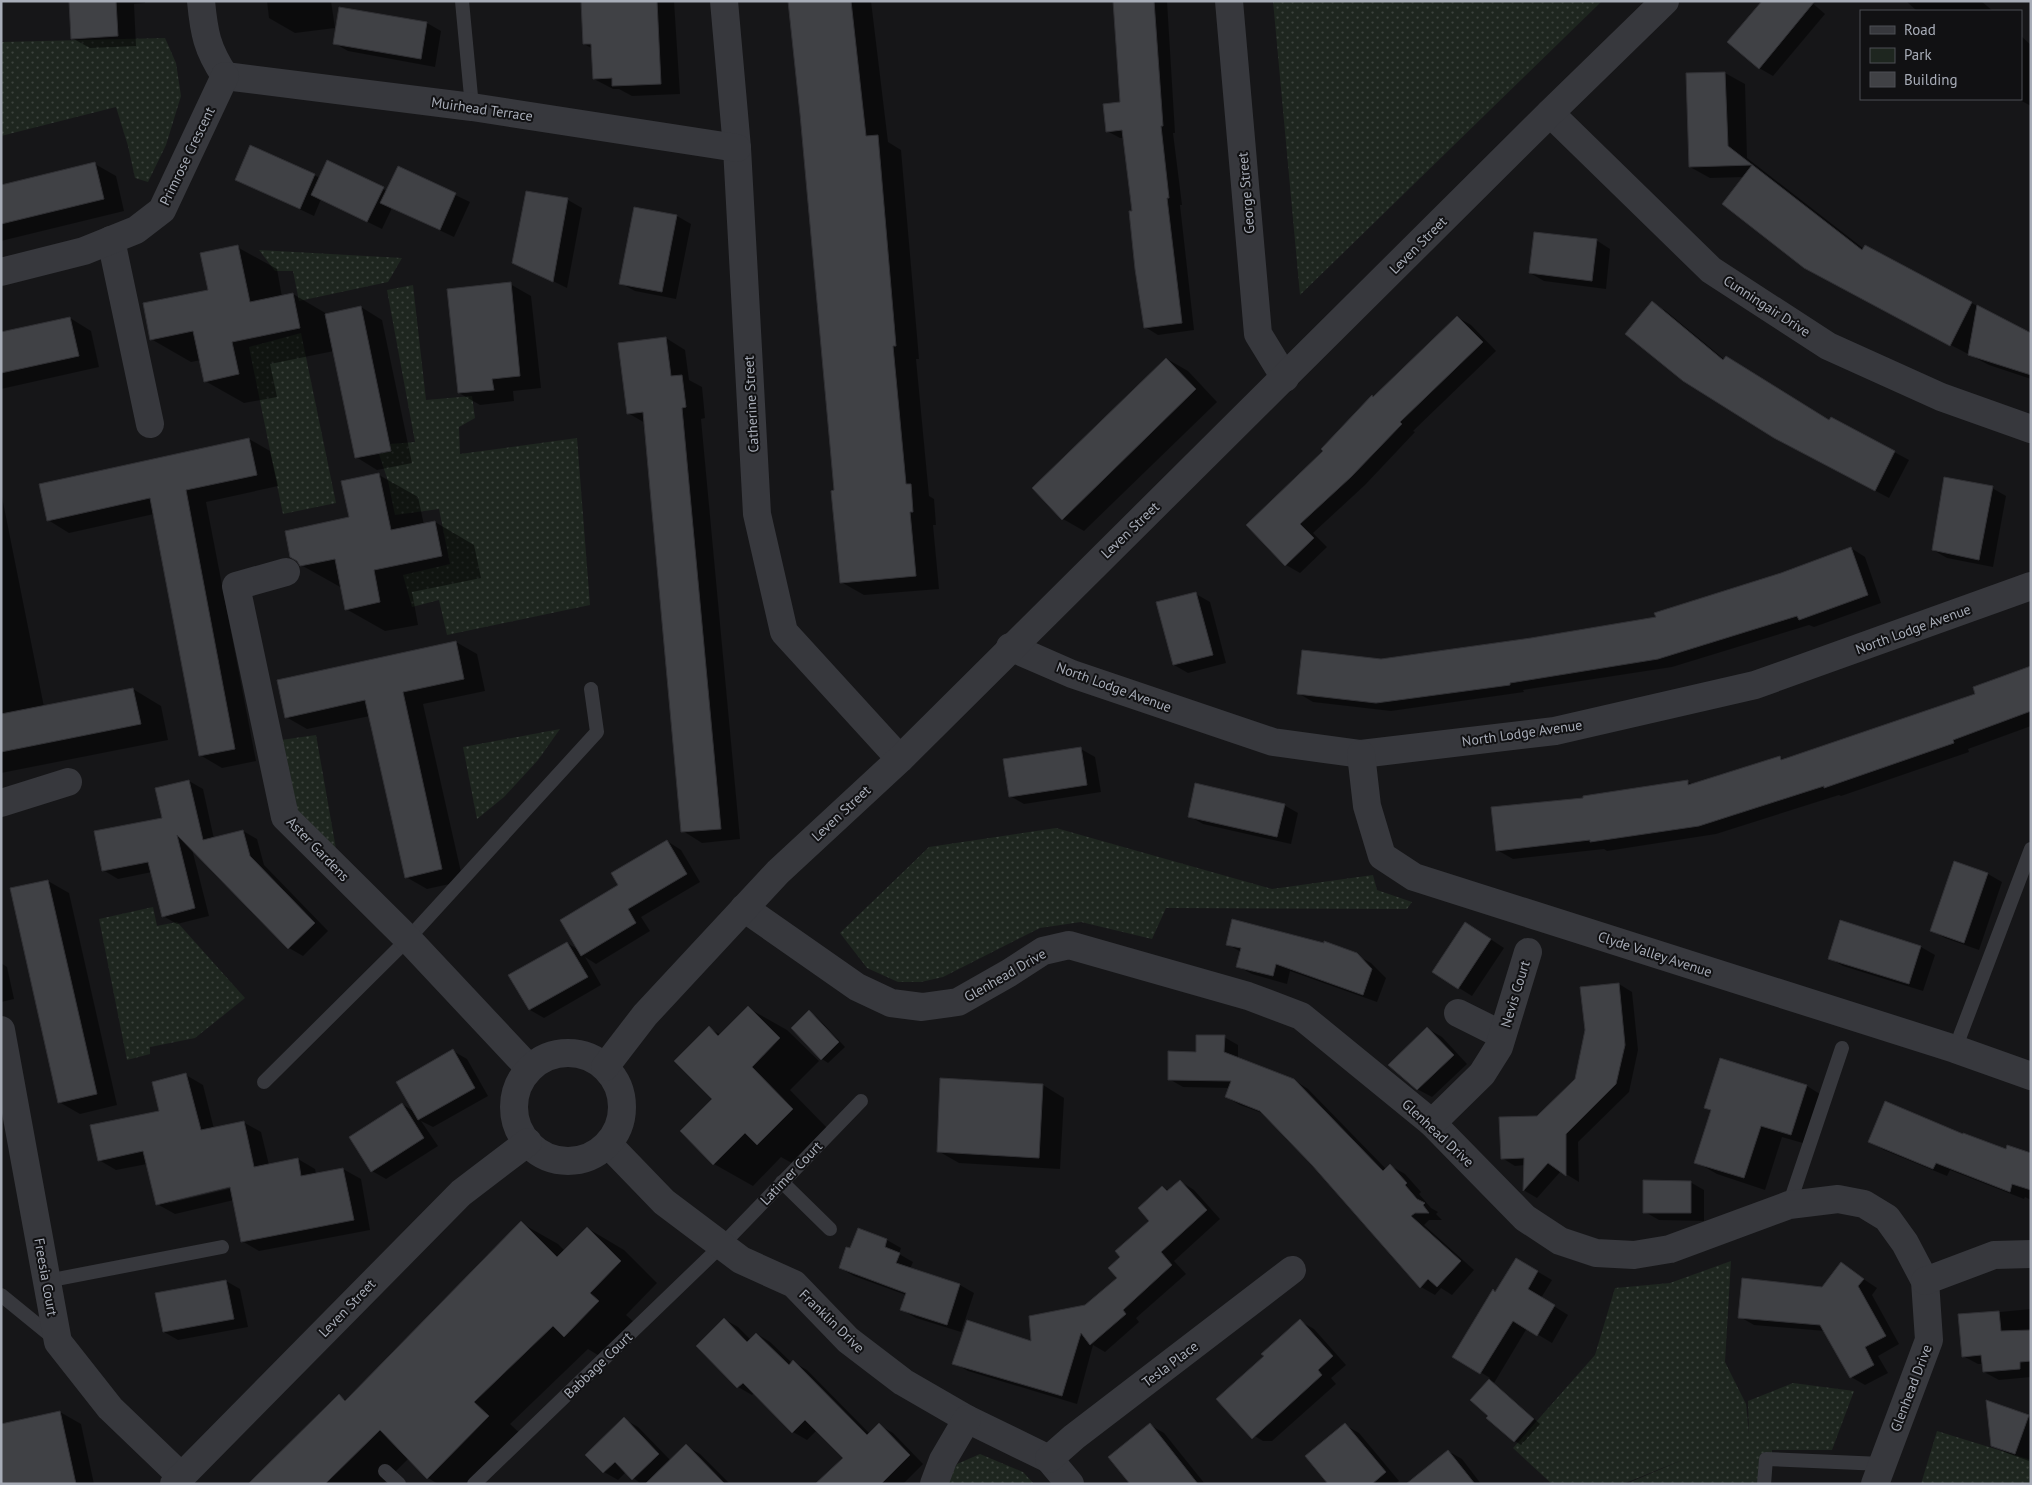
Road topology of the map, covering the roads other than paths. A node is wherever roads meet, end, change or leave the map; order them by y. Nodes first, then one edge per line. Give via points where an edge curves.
1 (201, 1) edge
2 (462, 1) edge
3 (724, 1) edge
4 (1229, 1) edge
5 (1665, 1) edge
6 (225, 76) junction
7 (472, 107) junction
8 (1550, 113) junction
9 (738, 148) junction
10 (111, 240) junction
11 (1, 272) edge
12 (1284, 378) junction
13 (150, 424) dead end
14 (2031, 429) edge
15 (286, 572) dead end
16 (2031, 586) edge
17 (1010, 647) junction
18 (591, 689) dead end
19 (1361, 754) junction
20 (900, 758) junction
21 (68, 782) dead end
22 (1, 803) edge
23 (2031, 849) edge
24 (744, 908) junction
25 (408, 939) junction
26 (1528, 952) dead end
27 (1458, 1013) dead end
28 (1, 1030) edge
29 (1502, 1035) junction
30 (1842, 1048) dead end
31 (1955, 1049) junction
32 (605, 1067) junction
33 (529, 1068) junction
34 (2031, 1076) edge
35 (264, 1082) dead end
36 (861, 1101) dead end
37 (1432, 1123) junction
38 (528, 1142) junction
39 (608, 1144) junction
40 (782, 1182) junction
41 (1789, 1205) junction
42 (830, 1229) dead end
43 (721, 1246) junction
44 (222, 1247) dead end
45 (2031, 1254) edge
46 (1292, 1270) dead end
47 (47, 1281) junction
48 (1926, 1281) junction
49 (1, 1295) edge
50 (58, 1342) junction
51 (967, 1419) junction
52 (1049, 1459) junction
53 (385, 1470) dead end
54 (1878, 1474) edge
55 (178, 1480) edge
56 (399, 1484) edge
57 (474, 1484) edge
58 (934, 1484) edge
59 (1070, 1484) edge
60 (1764, 1484) edge

1 - 6 street via 203,29 212,57
2 - 7 lane
3 - 9 street, Catherine Street
4 - 12 street, George Street via 1258,334
5 - 8 street, Leven Street
6 - 7 street, Muirhead Terrace
6 - 10 street, Primrose Crescent via 162,210 136,230
7 - 9 street, Muirhead Terrace
8 - 12 street, Leven Street
8 - 14 street, Cunningair Drive via 1711,270 1828,346 1941,397
9 - 20 street, Catherine Street via 757,514 784,632
10 - 11 street, Primrose Crescent
10 - 13 street
12 - 17 street, Leven Street
15 - 25 street, Aster Gardens via 236,586 285,817
16 - 19 street, North Lodge Avenue via 1755,686 1555,731
17 - 19 street, North Lodge Avenue via 1072,674 1273,742
17 - 20 street, Leven Street
18 - 25 lane via 598,732
19 - 31 street, Clyde Valley Avenue via 1367,806 1382,856 1414,878
20 - 24 street, Leven Street
21 - 22 street
23 - 31 lane
24 - 32 street, Leven Street via 645,1015
24 - 37 street, Glenhead Drive via 856,987 890,1002 922,1007 958,1002 1044,951 1069,946 1248,996 1302,1016
25 - 33 street, Aster Gardens
25 - 35 lane
26 - 29 street, Nevis Court
27 - 29 street, Nevis Court
28 - 47 street, Freesia Court
29 - 37 street, Nevis Court via 1500,1047 1482,1074
30 - 41 lane
31 - 34 street, Clyde Valley Avenue
32 - 33 street via 587,1056 568,1053 542,1059
32 - 39 street via 617,1084 622,1103 618,1128
33 - 38 street via 518,1087 514,1107 519,1129
36 - 40 lane, Latimer Court
37 - 41 street, Glenhead Drive via 1525,1218 1560,1241 1596,1253 1634,1255 1670,1249
38 - 39 street via 543,1155 568,1161 586,1158
38 - 55 street, Leven Street via 461,1193
39 - 43 street, Franklin Drive via 664,1202
40 - 42 lane
40 - 43 lane, Latimer Court
41 - 48 street, Glenhead Drive via 1838,1199 1864,1204 1887,1218
43 - 51 street, Franklin Drive via 741,1260 794,1284 848,1340 903,1382
43 - 57 lane, Babbage Court
44 - 47 lane
45 - 48 street via 1994,1255
46 - 52 street, Tesla Place
47 - 50 street, Freesia Court
48 - 54 street, Glenhead Drive via 1929,1340
49 - 50 lane
50 - 55 street, Freesia Court via 110,1408
51 - 52 street, Franklin Drive
51 - 58 street via 943,1460
52 - 59 street, Franklin Drive
53 - 56 lane
54 - 60 lane via 1766,1459

